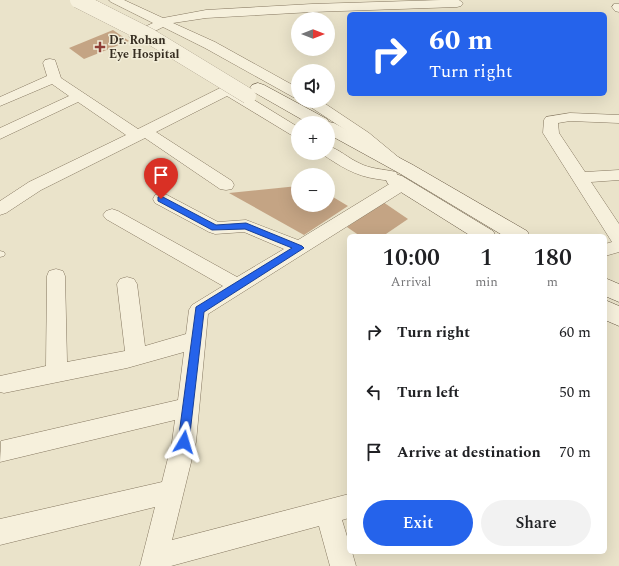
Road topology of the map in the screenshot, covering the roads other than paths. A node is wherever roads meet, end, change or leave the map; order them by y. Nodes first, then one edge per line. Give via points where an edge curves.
1 (115, 0) edge
2 (79, 1) edge
3 (456, 2) edge
4 (311, 4) edge
5 (464, 12) edge
6 (163, 22) junction
7 (135, 36) junction
8 (50, 63) dead end
9 (54, 78) junction
10 (228, 90) junction
11 (291, 90) edge
12 (253, 92) junction
13 (79, 96) junction
14 (0, 102) edge
15 (322, 108) edge
16 (306, 116) edge
17 (291, 119) edge
18 (619, 119) edge
19 (291, 129) edge
20 (141, 133) junction
21 (0, 134) edge
22 (335, 144) edge
23 (619, 175) edge
24 (402, 177) junction
25 (580, 178) junction
26 (226, 184) dead end
27 (161, 199) dead end
28 (0, 209) edge
29 (112, 214) dead end
30 (483, 234) edge
31 (516, 234) edge
32 (619, 238) edge
33 (619, 246) edge
34 (299, 248) junction
35 (607, 249) edge
36 (56, 276) dead end
37 (127, 284) dead end
38 (238, 286) junction
39 (607, 287) edge
40 (619, 294) edge
41 (196, 340) junction
42 (136, 356) junction
43 (57, 373) junction
44 (4, 384) dead end
45 (188, 407) junction
46 (1, 452) dead end
47 (172, 491) junction
48 (338, 509) edge
49 (0, 532) edge
50 (161, 556) edge
51 (343, 566) edge

1 - 6 street
2 - 7 street
2 - 12 main road, bridge
3 - 4 street
3 - 5 street
4 - 6 street via 206,14
6 - 7 street
6 - 11 street
7 - 10 street
8 - 9 street
9 - 13 street
9 - 14 street
10 - 19 street
10 - 20 street
12 - 16 main road
12 - 17 main road
13 - 20 street
13 - 21 street
15 - 24 street via 364,136
18 - 25 street via 570,117 551,120 551,132
20 - 26 street
20 - 28 street via 35,186
22 - 24 main road
23 - 25 street
24 - 30 main road
24 - 31 main road
24 - 34 street
25 - 32 street
27 - 34 street via 215,228 246,226
29 - 38 street
33 - 35 street
34 - 38 street
36 - 43 street
37 - 42 street
38 - 41 street via 199,310
39 - 40 main road
41 - 42 street
41 - 45 street
42 - 43 street
43 - 44 street
45 - 46 street
45 - 47 street via 184,442
47 - 49 street
47 - 50 street
48 - 50 street
48 - 51 street

